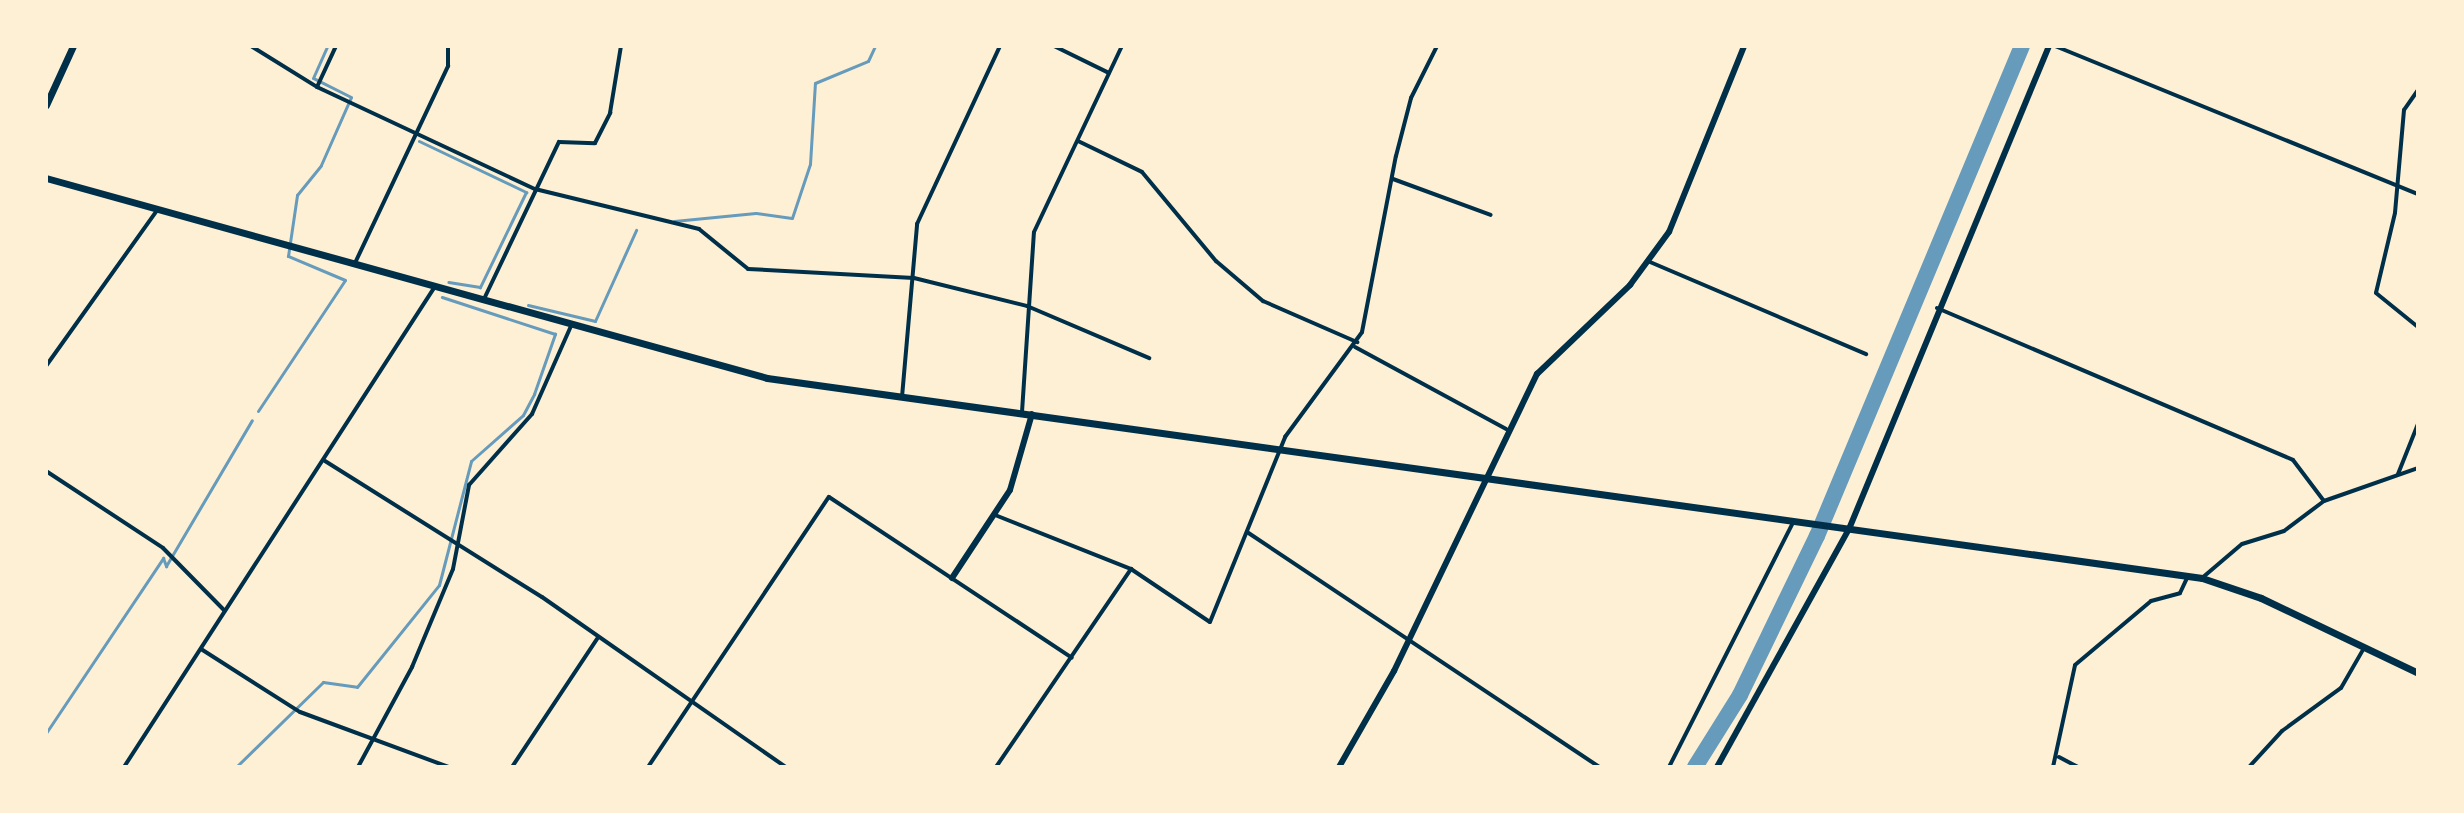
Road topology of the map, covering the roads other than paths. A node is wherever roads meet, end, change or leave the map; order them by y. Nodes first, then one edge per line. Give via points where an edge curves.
1 (251, 46) edge
2 (336, 46) edge
3 (448, 46) edge
4 (621, 46) edge
5 (1000, 46) edge
6 (1054, 46) edge
7 (1122, 46) edge
8 (1437, 46) edge
9 (1744, 46) edge
10 (2052, 46) edge
11 (70, 47) edge
12 (1109, 73) junction
13 (317, 87) junction
14 (2418, 90) edge
15 (46, 105) edge
16 (417, 136) junction
17 (1078, 141) junction
18 (46, 178) edge
19 (1393, 179) junction
20 (535, 189) junction
21 (2395, 189) junction
22 (2418, 194) edge
23 (158, 209) junction
24 (1491, 215) dead end
25 (1650, 262) junction
26 (355, 264) junction
27 (914, 278) junction
28 (434, 288) junction
29 (483, 302) junction
30 (1027, 306) junction
31 (1937, 308) junction
32 (571, 326) junction
33 (2418, 327) edge
34 (1356, 344) junction
35 (1866, 354) dead end
36 (1149, 358) dead end
37 (46, 366) edge
38 (902, 397) junction
39 (1022, 412) junction
40 (1032, 414) junction
41 (2418, 424) edge
42 (1506, 429) junction
43 (1282, 450) junction
44 (325, 461) junction
45 (2418, 468) edge
46 (46, 471) edge
47 (2398, 474) junction
48 (1481, 480) junction
49 (2324, 501) junction
50 (994, 515) junction
51 (1797, 521) junction
52 (1849, 529) junction
53 (1247, 532) junction
54 (459, 548) junction
55 (1131, 569) junction
56 (2188, 576) junction
57 (952, 578) junction
58 (2202, 578) junction
59 (225, 611) junction
60 (597, 639) junction
61 (1409, 641) junction
62 (2364, 648) junction
63 (201, 649) junction
64 (1072, 658) junction
65 (2418, 673) edge
66 (692, 704) junction
67 (374, 738) junction
68 (2059, 757) junction
69 (124, 767) edge
70 (358, 767) edge
71 (449, 767) edge
72 (512, 767) edge
73 (648, 767) edge
74 (786, 767) edge
75 (996, 767) edge
76 (1339, 767) edge
77 (1599, 767) edge
78 (1669, 767) edge
79 (1717, 767) edge
80 (2053, 767) edge
81 (2078, 767) edge
82 (2249, 767) edge

1 - 13 street
2 - 13 street
3 - 16 street via 448,66
4 - 20 street via 610,113 595,143 559,142
5 - 27 street via 917,224
6 - 12 street
7 - 12 street
8 - 19 street via 1411,98
9 - 25 street
10 - 21 street
10 - 31 street
11 - 15 main road
12 - 17 street
13 - 16 street
14 - 21 street via 2404,110
16 - 20 street
16 - 26 street
17 - 30 street via 1034,232
17 - 34 street via 1142,172 1216,261 1263,301
18 - 23 main road
19 - 24 street
19 - 34 street
20 - 27 street via 699,229 748,269
20 - 29 street
21 - 22 street
21 - 33 street via 2376,293
23 - 26 main road
23 - 37 street
25 - 35 street
25 - 42 street via 1537,374
26 - 28 main road
27 - 30 street
27 - 38 street
28 - 29 main road
28 - 44 street
29 - 32 main road
30 - 36 street
30 - 39 street
31 - 49 street via 2293,460
31 - 52 street
32 - 38 main road via 767,378
32 - 54 street via 532,414 469,485
34 - 42 street
34 - 43 street
38 - 39 main road
39 - 40 main road
40 - 43 main road
40 - 50 street via 1010,490
41 - 47 street
42 - 48 street
43 - 48 main road
43 - 53 street
44 - 54 street
44 - 59 street
45 - 47 street
46 - 59 street via 163,548
47 - 49 street
48 - 51 main road
48 - 61 street
49 - 58 street via 2284,531 2232,550
50 - 55 street
50 - 57 street
51 - 52 main road
51 - 78 street
52 - 56 main road
52 - 79 street
53 - 55 street via 1210,622
53 - 61 street
54 - 60 street
54 - 67 street via 421,650
55 - 64 street
56 - 58 main road
56 - 68 street via 2183,590 2151,601 2075,665
57 - 64 street
57 - 66 street via 829,497
58 - 62 main road
59 - 63 street
60 - 66 street
60 - 72 street
61 - 76 street
61 - 77 street
62 - 65 main road
62 - 82 street via 2341,688 2282,731
63 - 67 street via 300,712
63 - 69 street
64 - 75 street
66 - 73 street
66 - 74 street
67 - 70 street
67 - 71 street
68 - 80 street
68 - 81 street

